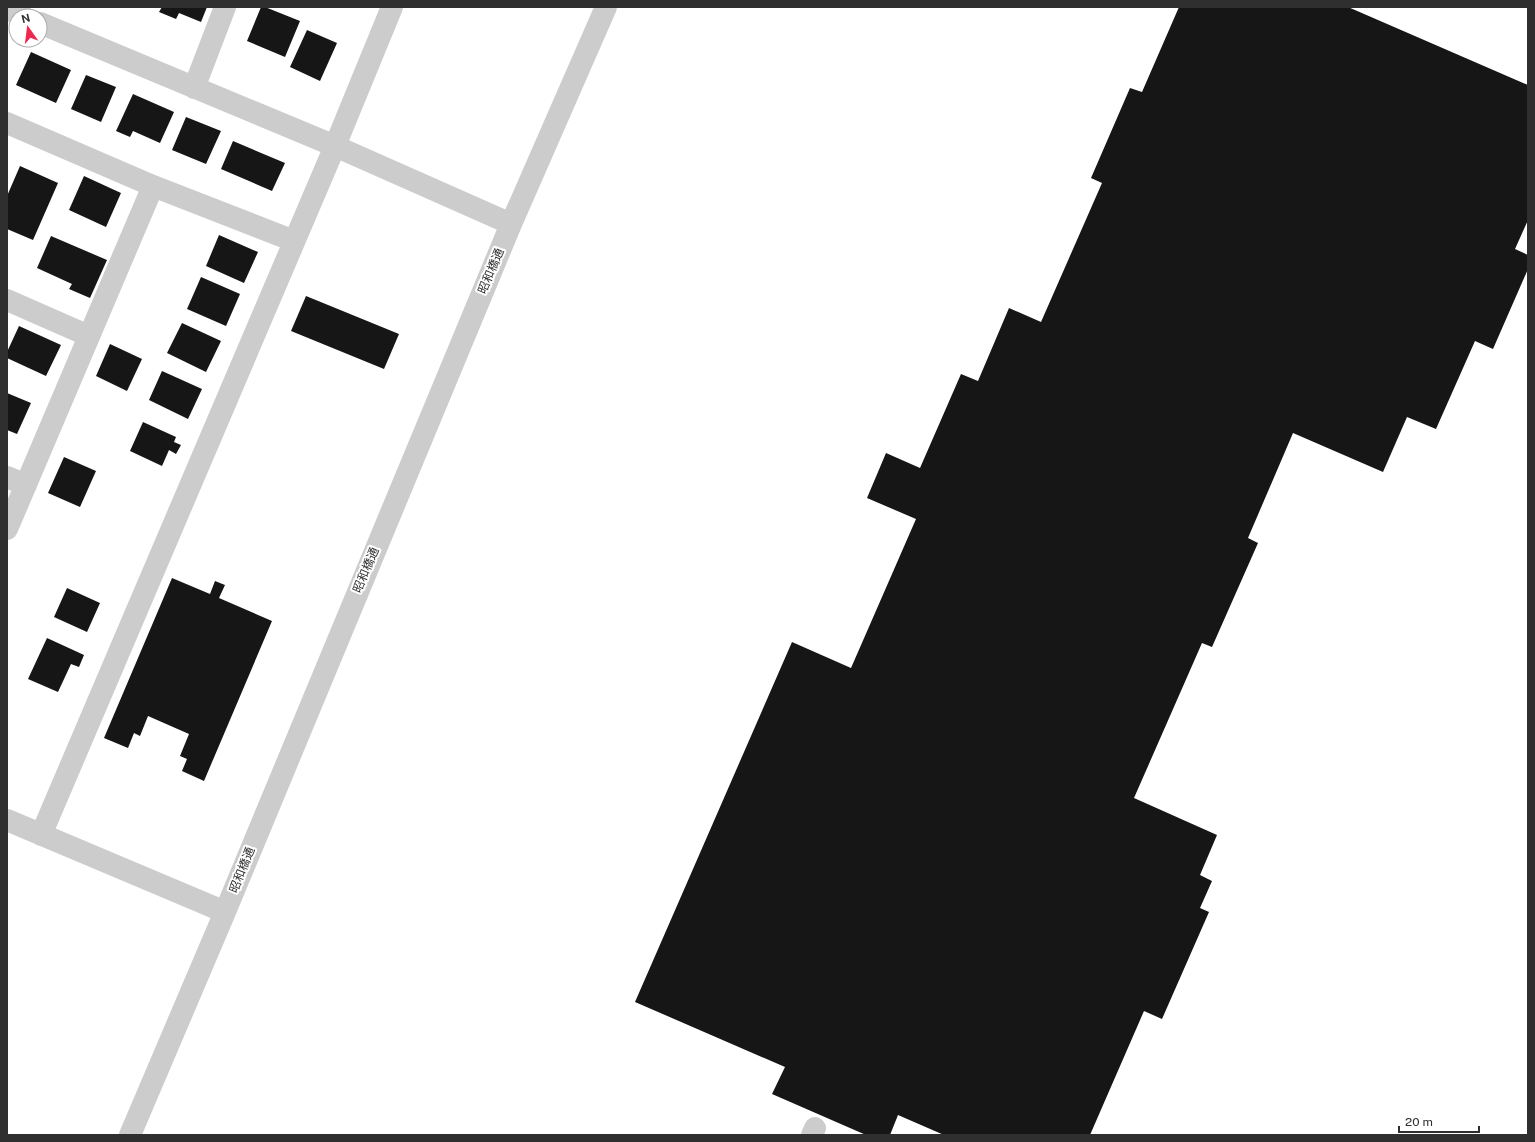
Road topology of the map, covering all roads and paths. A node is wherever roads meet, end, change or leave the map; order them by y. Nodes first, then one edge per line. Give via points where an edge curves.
1 (225, 7) edge
2 (392, 7) edge
3 (606, 7) edge
4 (48, 26) edge
5 (194, 88) junction
6 (7, 123) edge
7 (335, 146) junction
8 (153, 186) junction
9 (511, 224) junction
10 (294, 242) junction
11 (7, 300) edge
12 (89, 336) junction
13 (16, 481) edge
14 (7, 528) edge
15 (7, 820) edge
16 (41, 835) junction
17 (225, 912) junction
18 (130, 1135) edge

1 - 5 street
2 - 7 street
3 - 9 street, 昭和橋通
4 - 5 street
5 - 7 street
6 - 8 street
7 - 9 street
7 - 10 street
8 - 10 street
8 - 12 street
9 - 17 street, 昭和橋通
10 - 16 street
11 - 12 street
12 - 13 street
13 - 14 street
15 - 16 street
16 - 17 street
17 - 18 street, 昭和橋通

